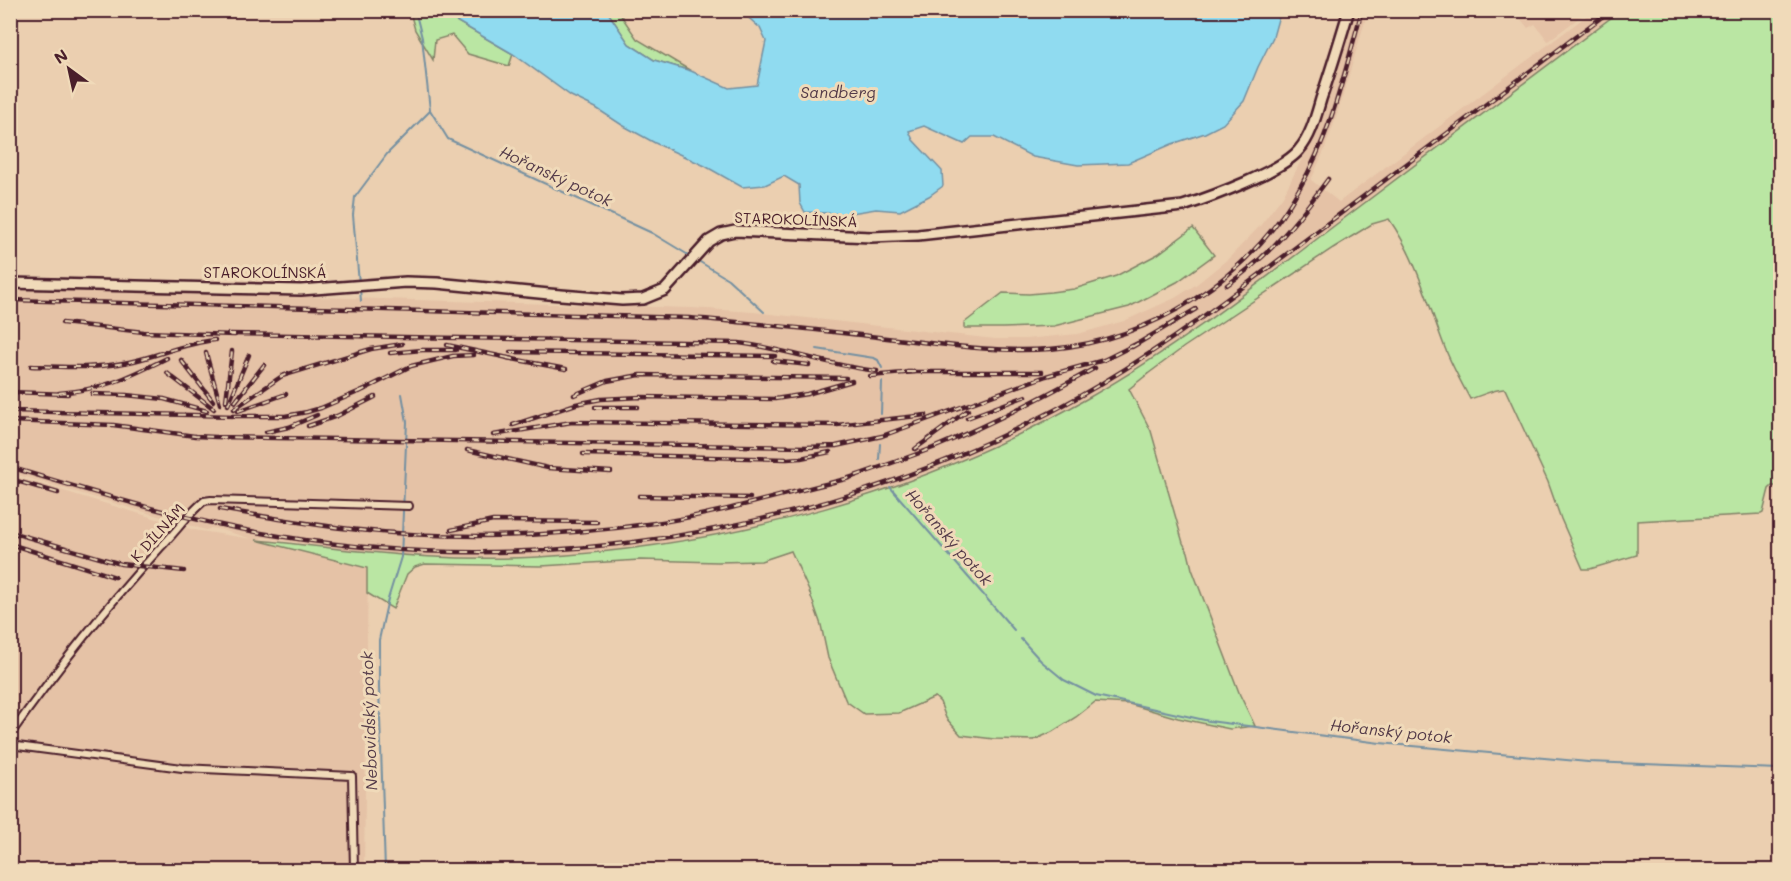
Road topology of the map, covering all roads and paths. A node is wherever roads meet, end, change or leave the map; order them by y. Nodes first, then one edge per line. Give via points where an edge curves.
1 (1349, 10) edge
2 (10, 283) edge
3 (409, 506) dead end
4 (10, 735) edge
5 (10, 745) edge
6 (354, 870) edge

1 - 2 street, STAROKOLÍNSKÁ via 1314,122 1300,149 1276,168 1183,206 918,235 871,237 735,231 709,242 665,290 643,299 406,282 301,290
3 - 4 street, K DÍLNÁM via 204,501 114,601
5 - 6 street via 182,768 352,776

